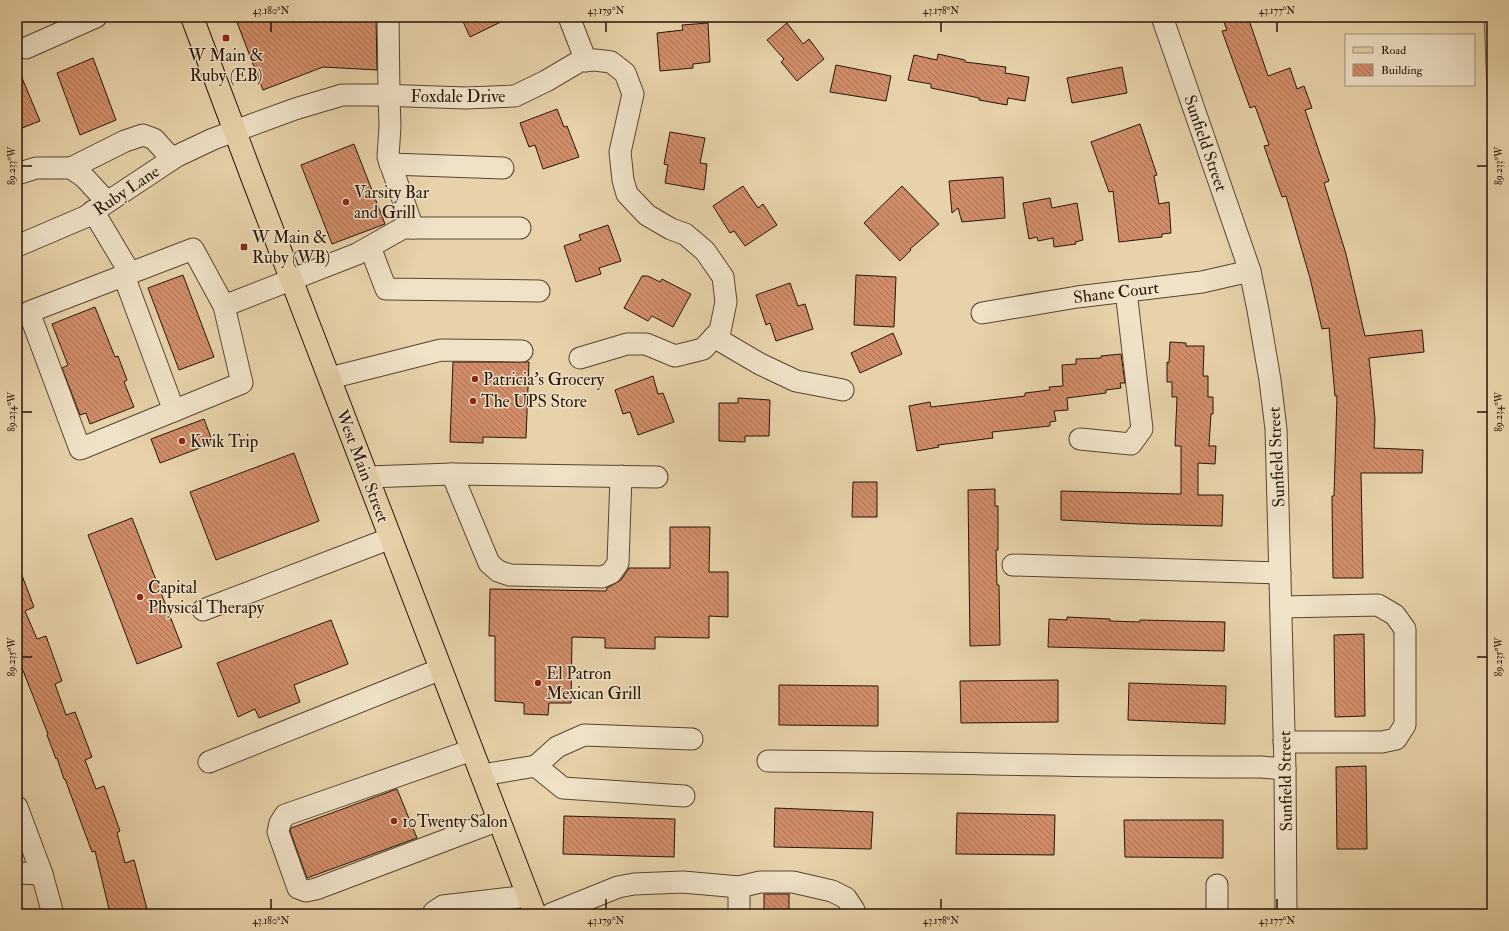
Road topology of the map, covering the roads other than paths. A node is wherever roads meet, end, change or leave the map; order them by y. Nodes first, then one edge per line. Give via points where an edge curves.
1 (96, 17) edge
2 (192, 17) edge
3 (388, 17) edge
4 (569, 17) edge
5 (1162, 17) edge
6 (26, 48) dead end
7 (586, 61) junction
8 (388, 95) junction
9 (235, 131) junction
10 (172, 159) junction
11 (390, 164) junction
12 (71, 168) junction
13 (502, 168) dead end
14 (17, 174) edge
15 (100, 207) junction
16 (413, 228) junction
17 (520, 228) dead end
18 (17, 246) edge
19 (370, 247) junction
20 (1250, 271) junction
21 (127, 274) junction
22 (292, 280) junction
23 (539, 291) dead end
24 (1126, 291) junction
25 (224, 306) junction
26 (982, 313) dead end
27 (714, 337) junction
28 (522, 351) dead end
29 (580, 358) dead end
30 (330, 378) junction
31 (842, 390) dead end
32 (174, 411) junction
33 (1080, 439) dead end
34 (452, 474) junction
35 (621, 476) junction
36 (368, 477) junction
37 (657, 477) dead end
38 (391, 538) junction
39 (1013, 565) dead end
40 (1280, 572) junction
41 (1281, 607) junction
42 (203, 610) dead end
43 (441, 670) junction
44 (692, 739) dead end
45 (1284, 742) junction
46 (472, 750) junction
47 (768, 761) dead end
48 (209, 762) dead end
49 (536, 766) junction
50 (1285, 769) junction
51 (482, 776) junction
52 (684, 796) dead end
53 (17, 807) edge
54 (499, 820) junction
55 (17, 873) edge
56 (42, 874) junction
57 (1217, 885) dead end
58 (739, 887) junction
59 (532, 905) edge
60 (53, 914) edge
61 (434, 914) edge
62 (551, 914) edge
63 (739, 914) edge
64 (855, 914) edge
65 (1217, 914) edge
66 (1286, 914) edge

1 - 6 street
2 - 9 main road, West Main Street
3 - 8 street
4 - 7 street
5 - 20 street, Sunfield Street
7 - 8 street, Foxdale Drive via 580,61 515,96 466,98
7 - 27 street, Foxdale Drive via 611,62 625,73 633,94 620,152 627,194 647,215 685,234 705,251 723,277 726,302 720,331
8 - 9 street, Foxdale Drive via 342,96 295,109
8 - 11 street
9 - 10 street, Ruby Lane
9 - 22 main road, West Main Street
10 - 12 street via 154,139 143,135 125,141
10 - 15 street, Ruby Lane
11 - 13 street
11 - 16 street
12 - 14 street via 36,168
12 - 15 street via 84,177
15 - 18 street, Ruby Lane via 85,217
15 - 21 street
16 - 17 street
16 - 19 street via 403,228
19 - 22 street
19 - 23 street via 386,289
20 - 24 street, Shane Court via 1202,282
20 - 40 street, Sunfield Street via 1270,380 1276,430
21 - 25 street via 193,249
21 - 32 street
21 - 32 street via 29,312 80,449
22 - 25 street
22 - 30 main road, West Main Street
24 - 26 street, Shane Court
24 - 33 street via 1142,430 1131,444
25 - 32 street via 242,383
27 - 29 street via 703,349 675,356 646,344 627,344
27 - 31 street via 760,364 796,381
28 - 30 street via 441,350
30 - 36 main road, West Main Street
34 - 35 street
34 - 35 street via 489,563 498,571 510,575 602,577 612,573 618,563
34 - 36 street
35 - 37 street
36 - 38 main road, West Main Street
38 - 42 street
38 - 43 main road, West Main Street
39 - 40 street
40 - 41 street, Sunfield Street
41 - 45 street, Sunfield Street
41 - 45 street via 1378,605 1395,615 1405,630 1405,725 1396,739 1382,742
43 - 46 main road, West Main Street
43 - 48 street
44 - 49 street via 584,736 556,746
45 - 50 street, Sunfield Street
46 - 51 main road, West Main Street
46 - 54 street via 285,816 278,832 298,888 306,891 316,889
47 - 50 street
49 - 51 street
49 - 52 street via 563,788
50 - 66 street, Sunfield Street
51 - 54 main road, West Main Street
53 - 56 street
54 - 59 main road, West Main Street
55 - 56 street
56 - 60 street
57 - 65 street
58 - 62 street via 683,882 634,884 618,887
58 - 63 street
58 - 64 street via 760,882 793,882 813,886 846,898
59 - 61 street via 442,906

